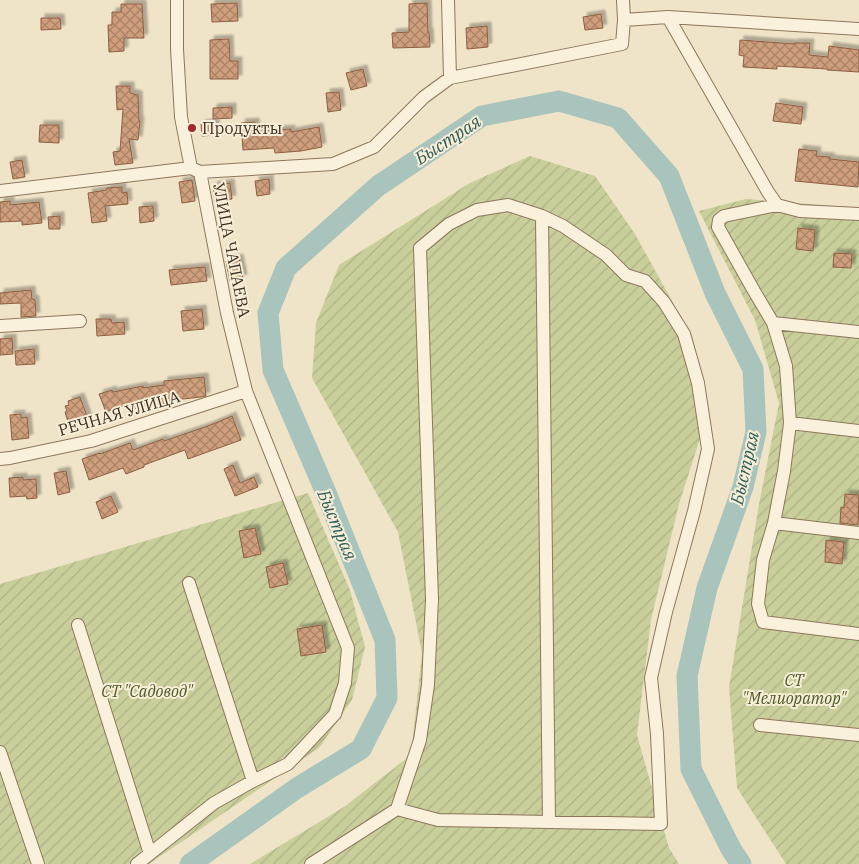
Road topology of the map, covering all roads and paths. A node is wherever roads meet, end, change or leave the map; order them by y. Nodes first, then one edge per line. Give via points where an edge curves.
1 (177, 0) edge
2 (448, 0) edge
3 (623, 0) edge
4 (668, 18) junction
5 (624, 20) junction
6 (859, 29) edge
7 (450, 78) junction
8 (195, 170) junction
9 (0, 191) edge
10 (777, 205) junction
11 (859, 214) edge
12 (542, 216) junction
13 (80, 321) dead end
14 (773, 323) junction
15 (0, 326) edge
16 (859, 332) edge
17 (246, 391) junction
18 (790, 423) junction
19 (859, 431) edge
20 (0, 459) edge
21 (774, 523) junction
22 (859, 533) edge
23 (189, 583) dead end
24 (78, 625) dead end
25 (859, 634) edge
26 (760, 725) dead end
27 (859, 735) edge
28 (0, 752) edge
29 (253, 781) junction
30 (397, 809) junction
31 (549, 822) junction
32 (150, 854) junction
33 (38, 864) edge
34 (137, 864) edge
35 (311, 864) edge

1 - 8 street, УЛИЦА ЧАПАЕВА via 181,117
2 - 7 street
3 - 5 street
4 - 5 street
4 - 6 street
4 - 10 street
5 - 7 street via 622,44
7 - 8 street via 424,97 374,147 333,164
8 - 9 street
8 - 17 street, УЛИЦА ЧАПАЕВА
10 - 11 street via 800,211
10 - 14 street via 724,216 718,227
12 - 30 street via 508,205 477,210 449,224 420,248 432,599 428,685 420,740
12 - 31 street
12 - 31 street via 564,226 606,255 626,275 645,281 664,302 684,334 698,383 708,449 651,678 661,824
13 - 15 street
14 - 16 street
14 - 18 street via 786,366
17 - 20 street, РЕЧНАЯ УЛИЦА via 91,441
17 - 29 street, УЛИЦА ЧАПАЕВА via 348,648 344,683 335,714 288,764
18 - 19 street
18 - 21 street
21 - 22 street
21 - 25 street via 763,560 758,604 762,622
23 - 29 street
24 - 32 street
26 - 27 street
28 - 33 street
29 - 32 street, УЛИЦА ЧАПАЕВА via 214,803
30 - 31 street via 438,820
30 - 35 street
32 - 34 street, УЛИЦА ЧАПАЕВА

